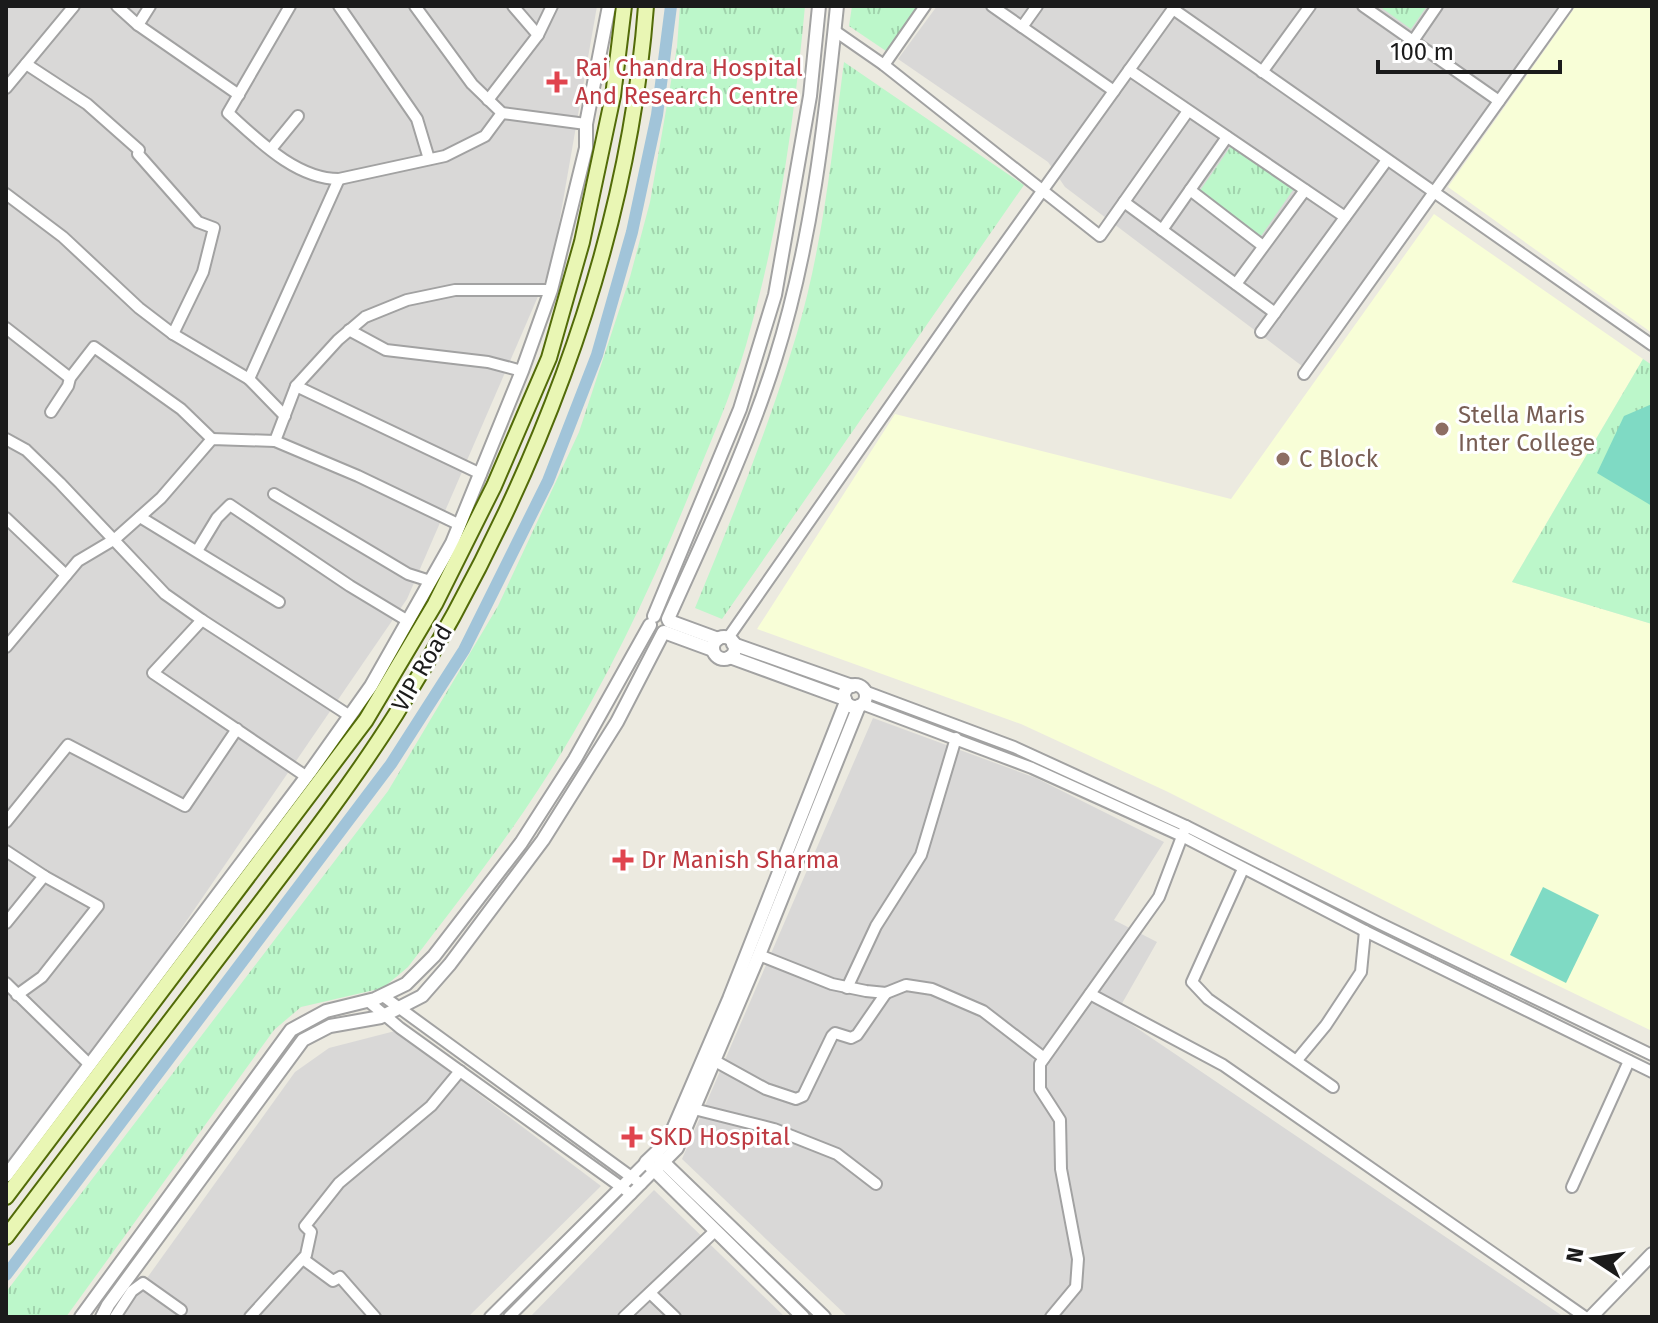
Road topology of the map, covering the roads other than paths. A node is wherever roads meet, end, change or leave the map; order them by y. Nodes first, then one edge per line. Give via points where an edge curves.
1 (74, 6) edge
2 (117, 6) edge
3 (150, 6) edge
4 (290, 6) edge
5 (339, 6) edge
6 (415, 6) edge
7 (513, 6) edge
8 (552, 6) edge
9 (609, 6) edge
10 (624, 6) edge
11 (646, 6) edge
12 (819, 6) edge
13 (837, 6) edge
14 (925, 6) edge
15 (992, 6) edge
16 (1037, 6) edge
17 (1310, 6) edge
18 (1363, 6) edge
19 (1437, 6) edge
20 (1567, 6) edge
21 (1174, 7) edge
22 (138, 25) junction
23 (1022, 27) junction
24 (835, 31) junction
25 (538, 35) junction
26 (1413, 41) junction
27 (26, 64) junction
28 (884, 65) junction
29 (1129, 70) junction
30 (1262, 72) junction
31 (6, 88) edge
32 (1114, 91) junction
33 (239, 95) junction
34 (488, 100) junction
35 (1499, 101) junction
36 (1188, 111) junction
37 (502, 113) junction
38 (298, 116) dead end
39 (586, 124) junction
40 (1227, 137) junction
41 (271, 149) junction
42 (429, 159) junction
43 (1387, 160) junction
44 (339, 179) junction
45 (1190, 190) junction
46 (1305, 190) junction
47 (1043, 191) junction
48 (1434, 193) junction
49 (6, 194) edge
50 (1124, 202) junction
51 (1345, 217) junction
52 (1162, 230) junction
53 (1263, 246) junction
54 (1236, 284) junction
55 (551, 290) junction
56 (1275, 313) junction
57 (6, 328) edge
58 (349, 330) junction
59 (1261, 332) dead end
60 (173, 334) junction
61 (1652, 345) edge
62 (522, 371) junction
63 (1304, 374) dead end
64 (70, 378) junction
65 (249, 379) junction
66 (296, 386) junction
67 (51, 412) dead end
68 (285, 416) junction
69 (6, 439) edge
70 (212, 439) junction
71 (275, 441) junction
72 (481, 474) junction
73 (274, 494) dead end
74 (140, 517) junction
75 (6, 518) edge
76 (460, 525) junction
77 (115, 539) junction
78 (197, 551) junction
79 (66, 575) junction
80 (430, 581) junction
81 (279, 602) dead end
82 (202, 620) junction
83 (652, 620) junction
84 (408, 621) junction
85 (666, 626) junction
86 (723, 643) junction
87 (6, 647) edge
88 (855, 698) junction
89 (350, 716) junction
90 (237, 729) junction
91 (956, 738) junction
92 (307, 777) junction
93 (6, 822) edge
94 (1184, 831) junction
95 (6, 851) edge
96 (1243, 869) junction
97 (44, 876) junction
98 (6, 923) edge
99 (1365, 931) junction
100 (759, 955) junction
101 (6, 983) edge
102 (847, 988) junction
103 (886, 993) junction
104 (1090, 994) junction
105 (17, 995) junction
106 (383, 996) junction
107 (368, 1001) junction
108 (399, 1008) junction
109 (385, 1015) junction
110 (1652, 1055) edge
111 (1044, 1058) junction
112 (1297, 1060) junction
113 (715, 1061) junction
114 (1629, 1061) junction
115 (90, 1065) junction
116 (460, 1071) junction
117 (1652, 1072) edge
118 (1333, 1087) dead end
119 (516, 1093) junction
120 (507, 1105) junction
121 (694, 1109) junction
122 (654, 1162) junction
123 (6, 1176) edge
124 (630, 1177) junction
125 (641, 1184) junction
126 (876, 1184) dead end
127 (620, 1186) junction
128 (1572, 1187) dead end
129 (631, 1194) junction
130 (6, 1197) edge
131 (715, 1231) junction
132 (6, 1237) edge
133 (1652, 1254) edge
134 (303, 1259) junction
135 (650, 1293) junction
136 (181, 1310) dead end
137 (81, 1317) edge
138 (102, 1317) edge
139 (115, 1317) edge
140 (250, 1317) edge
141 (375, 1317) edge
142 (490, 1317) edge
143 (509, 1317) edge
144 (624, 1317) edge
145 (675, 1317) edge
146 (803, 1317) edge
147 (824, 1317) edge
148 (1051, 1317) edge
149 (1588, 1317) edge

1 - 27 street
2 - 22 street
3 - 22 street
4 - 33 street
5 - 42 street via 417,119
6 - 34 street
7 - 25 street
8 - 25 street
9 - 39 street, VIP Road
10 - 130 main road, VIP Road via 613,96 582,242 549,358 435,604 366,720
11 - 132 main road, VIP Road via 622,173 592,294 543,430 471,581 395,715 318,827
12 - 83 street via 810,96 775,295 740,409
13 - 24 street
14 - 28 street
15 - 23 street
16 - 23 street
17 - 30 street
18 - 26 street
19 - 26 street
20 - 35 street
21 - 29 street
21 - 30 street
22 - 33 street
23 - 32 street
24 - 28 street
24 - 85 street via 802,263 775,360 732,476
25 - 34 street
26 - 35 street
27 - 31 street
27 - 60 street via 87,104 139,150 198,222 214,228 203,272
28 - 47 street
29 - 32 street
29 - 36 street
30 - 43 street
32 - 47 street
33 - 41 street via 228,113
34 - 37 street
35 - 48 street
36 - 40 street
36 - 50 street
37 - 39 street
37 - 42 street via 485,136
38 - 41 street
39 - 55 street, VIP Road via 586,148
40 - 45 street
40 - 46 street
41 - 44 street via 310,175
42 - 44 street
43 - 48 street
43 - 51 street
44 - 65 street
45 - 52 street
45 - 53 street
46 - 51 street
46 - 53 street
47 - 50 street via 1100,236
47 - 86 street
48 - 61 street
48 - 63 street
49 - 60 street
50 - 52 street
51 - 56 street
52 - 54 street
53 - 54 street
54 - 56 street
55 - 58 street via 455,290 407,300 365,317
55 - 62 street, VIP Road
56 - 59 street
57 - 64 street
58 - 62 street via 386,350
58 - 66 street
60 - 65 street
62 - 72 street, VIP Road
64 - 67 street
64 - 70 street via 94,347 181,409
65 - 68 street
66 - 68 street
66 - 72 street
68 - 71 street
69 - 77 street via 26,450
70 - 71 street
70 - 74 street
71 - 76 street
72 - 76 street, VIP Road
73 - 80 street via 408,574
74 - 77 street
74 - 78 street
75 - 79 street
76 - 80 street, VIP Road
77 - 79 street via 78,561
77 - 82 street via 165,594
78 - 81 street
78 - 84 street via 230,505
79 - 87 street
80 - 84 street, VIP Road
82 - 89 street
82 - 90 street via 153,673
83 - 85 street via 663,615
83 - 106 street via 575,759 521,843 434,956 406,984
84 - 89 street, VIP Road
85 - 86 street
85 - 108 street via 617,722 543,840 450,964 422,996
86 - 88 street
86 - 88 street via 734,651 730,657
88 - 91 street
88 - 94 street via 1014,747
88 - 100 street
88 - 122 street via 693,1084
89 - 92 street, VIP Road
90 - 92 street
90 - 93 street via 185,806 68,745
91 - 94 street
91 - 102 street via 921,855 876,926
92 - 115 street, VIP Road
94 - 96 street
94 - 104 street via 1159,897
94 - 110 street
95 - 97 street
96 - 99 street
96 - 112 street via 1192,982 1208,999
97 - 98 street
97 - 105 street via 98,906 42,977
99 - 112 street via 1361,972
99 - 114 street
100 - 102 street
100 - 113 street
101 - 105 street
102 - 103 street
103 - 111 street via 906,985 932,989 983,1011
103 - 113 street via 857,1035 832,1036 803,1096 796,1099
104 - 111 street
104 - 149 street via 1223,1065
105 - 115 street
106 - 107 street
106 - 108 street
107 - 109 street
107 - 137 street via 326,1011 291,1030
108 - 109 street
108 - 119 street
109 - 116 street
109 - 138 street via 330,1026 303,1040
111 - 148 street via 1040,1089 1060,1120 1061,1169 1078,1259 1076,1287
112 - 118 street
113 - 121 street
114 - 117 street
114 - 128 street
115 - 123 street, VIP Road
116 - 120 street
116 - 134 street via 431,1106 339,1183 305,1226 311,1232
119 - 120 street
119 - 124 street
120 - 127 street
121 - 122 street via 677,1148
121 - 126 street via 774,1129 837,1154
122 - 124 street
122 - 125 street
122 - 131 street
122 - 147 street
124 - 125 street
124 - 127 street
125 - 129 street
127 - 129 street
127 - 142 street
129 - 143 street
131 - 135 street
131 - 146 street
133 - 149 street
134 - 140 street
134 - 141 street via 333,1281 340,1277
135 - 144 street
135 - 145 street
136 - 139 street via 143,1283

